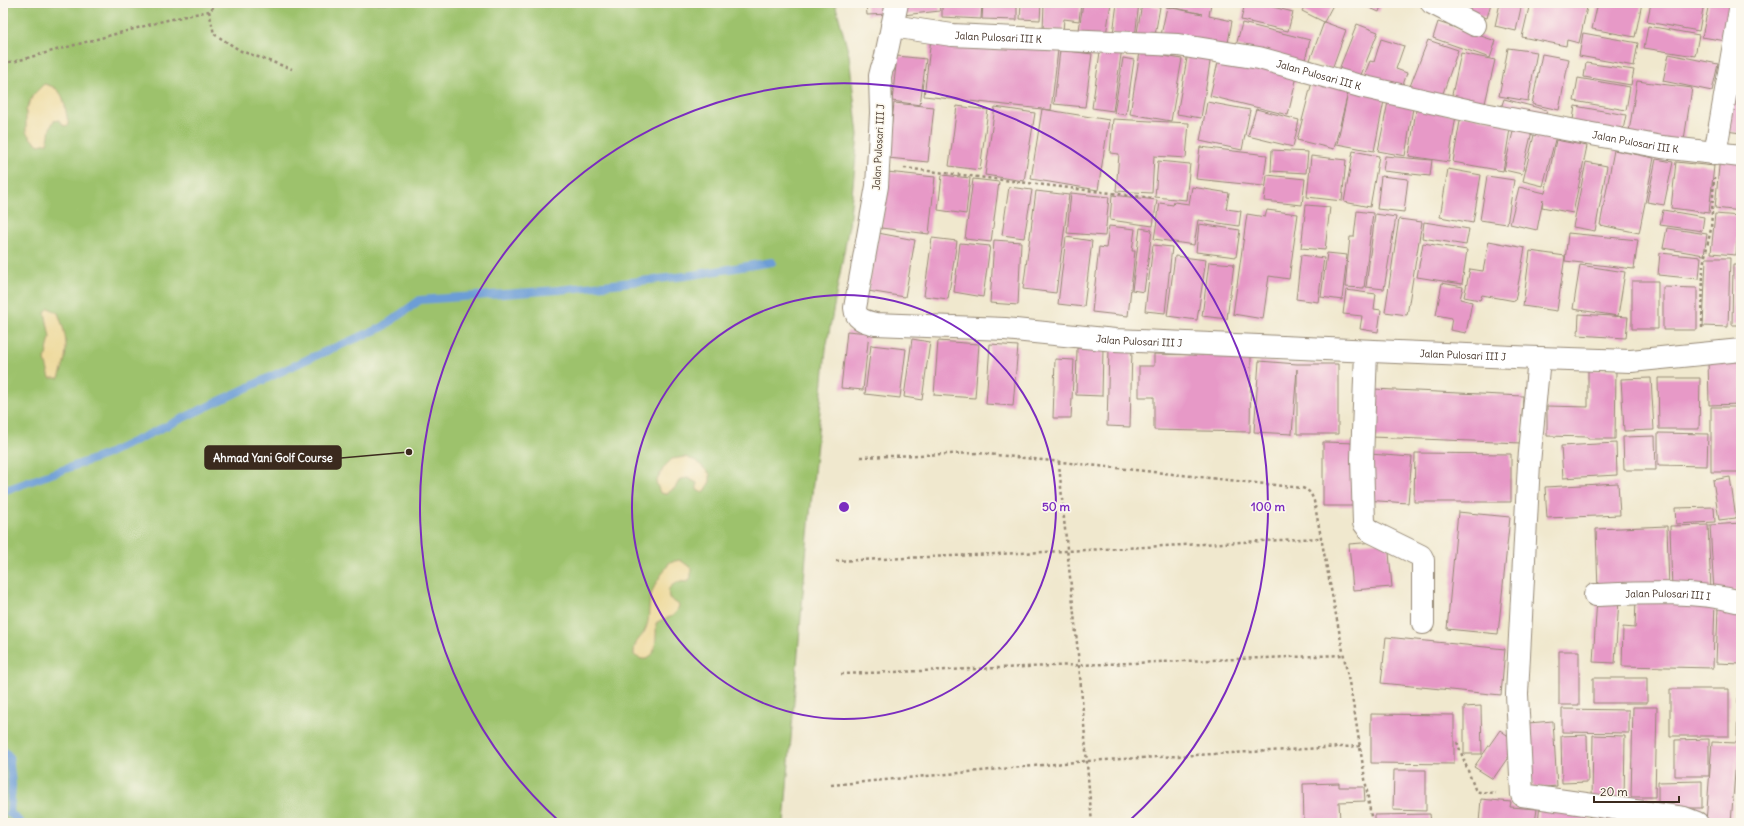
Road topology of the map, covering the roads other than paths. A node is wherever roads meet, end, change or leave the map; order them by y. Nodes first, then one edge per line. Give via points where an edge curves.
1 (897, 3) edge
2 (1432, 3) edge
3 (1741, 4) edge
4 (1741, 10) edge
5 (1475, 25) dead end
6 (892, 26) junction
7 (1715, 154) junction
8 (1741, 156) edge
9 (1741, 350) edge
10 (1366, 352) junction
11 (1539, 358) junction
12 (1595, 595) dead end
13 (1741, 602) edge
14 (1423, 623) dead end
15 (1697, 823) edge

1 - 6 street, Jalan Pulosari III J
2 - 5 street
3 - 4 street
4 - 7 street
6 - 7 street, Jalan Pulosari III K via 952,35 1178,45 1259,58 1360,86 1484,114 1662,147
6 - 10 street, Jalan Pulosari III J via 880,76 881,113 876,191 855,308 858,318 875,324 1005,329 1115,340
7 - 8 street, Jalan Pulosari III K
9 - 11 street, Jalan Pulosari III J via 1630,361
10 - 11 street, Jalan Pulosari III J
10 - 14 street via 1362,459 1364,524 1370,531 1421,556 1424,560
11 - 15 street via 1529,463 1517,694 1522,795 1684,818
12 - 13 street, Jalan Pulosari III I via 1654,593 1718,597

